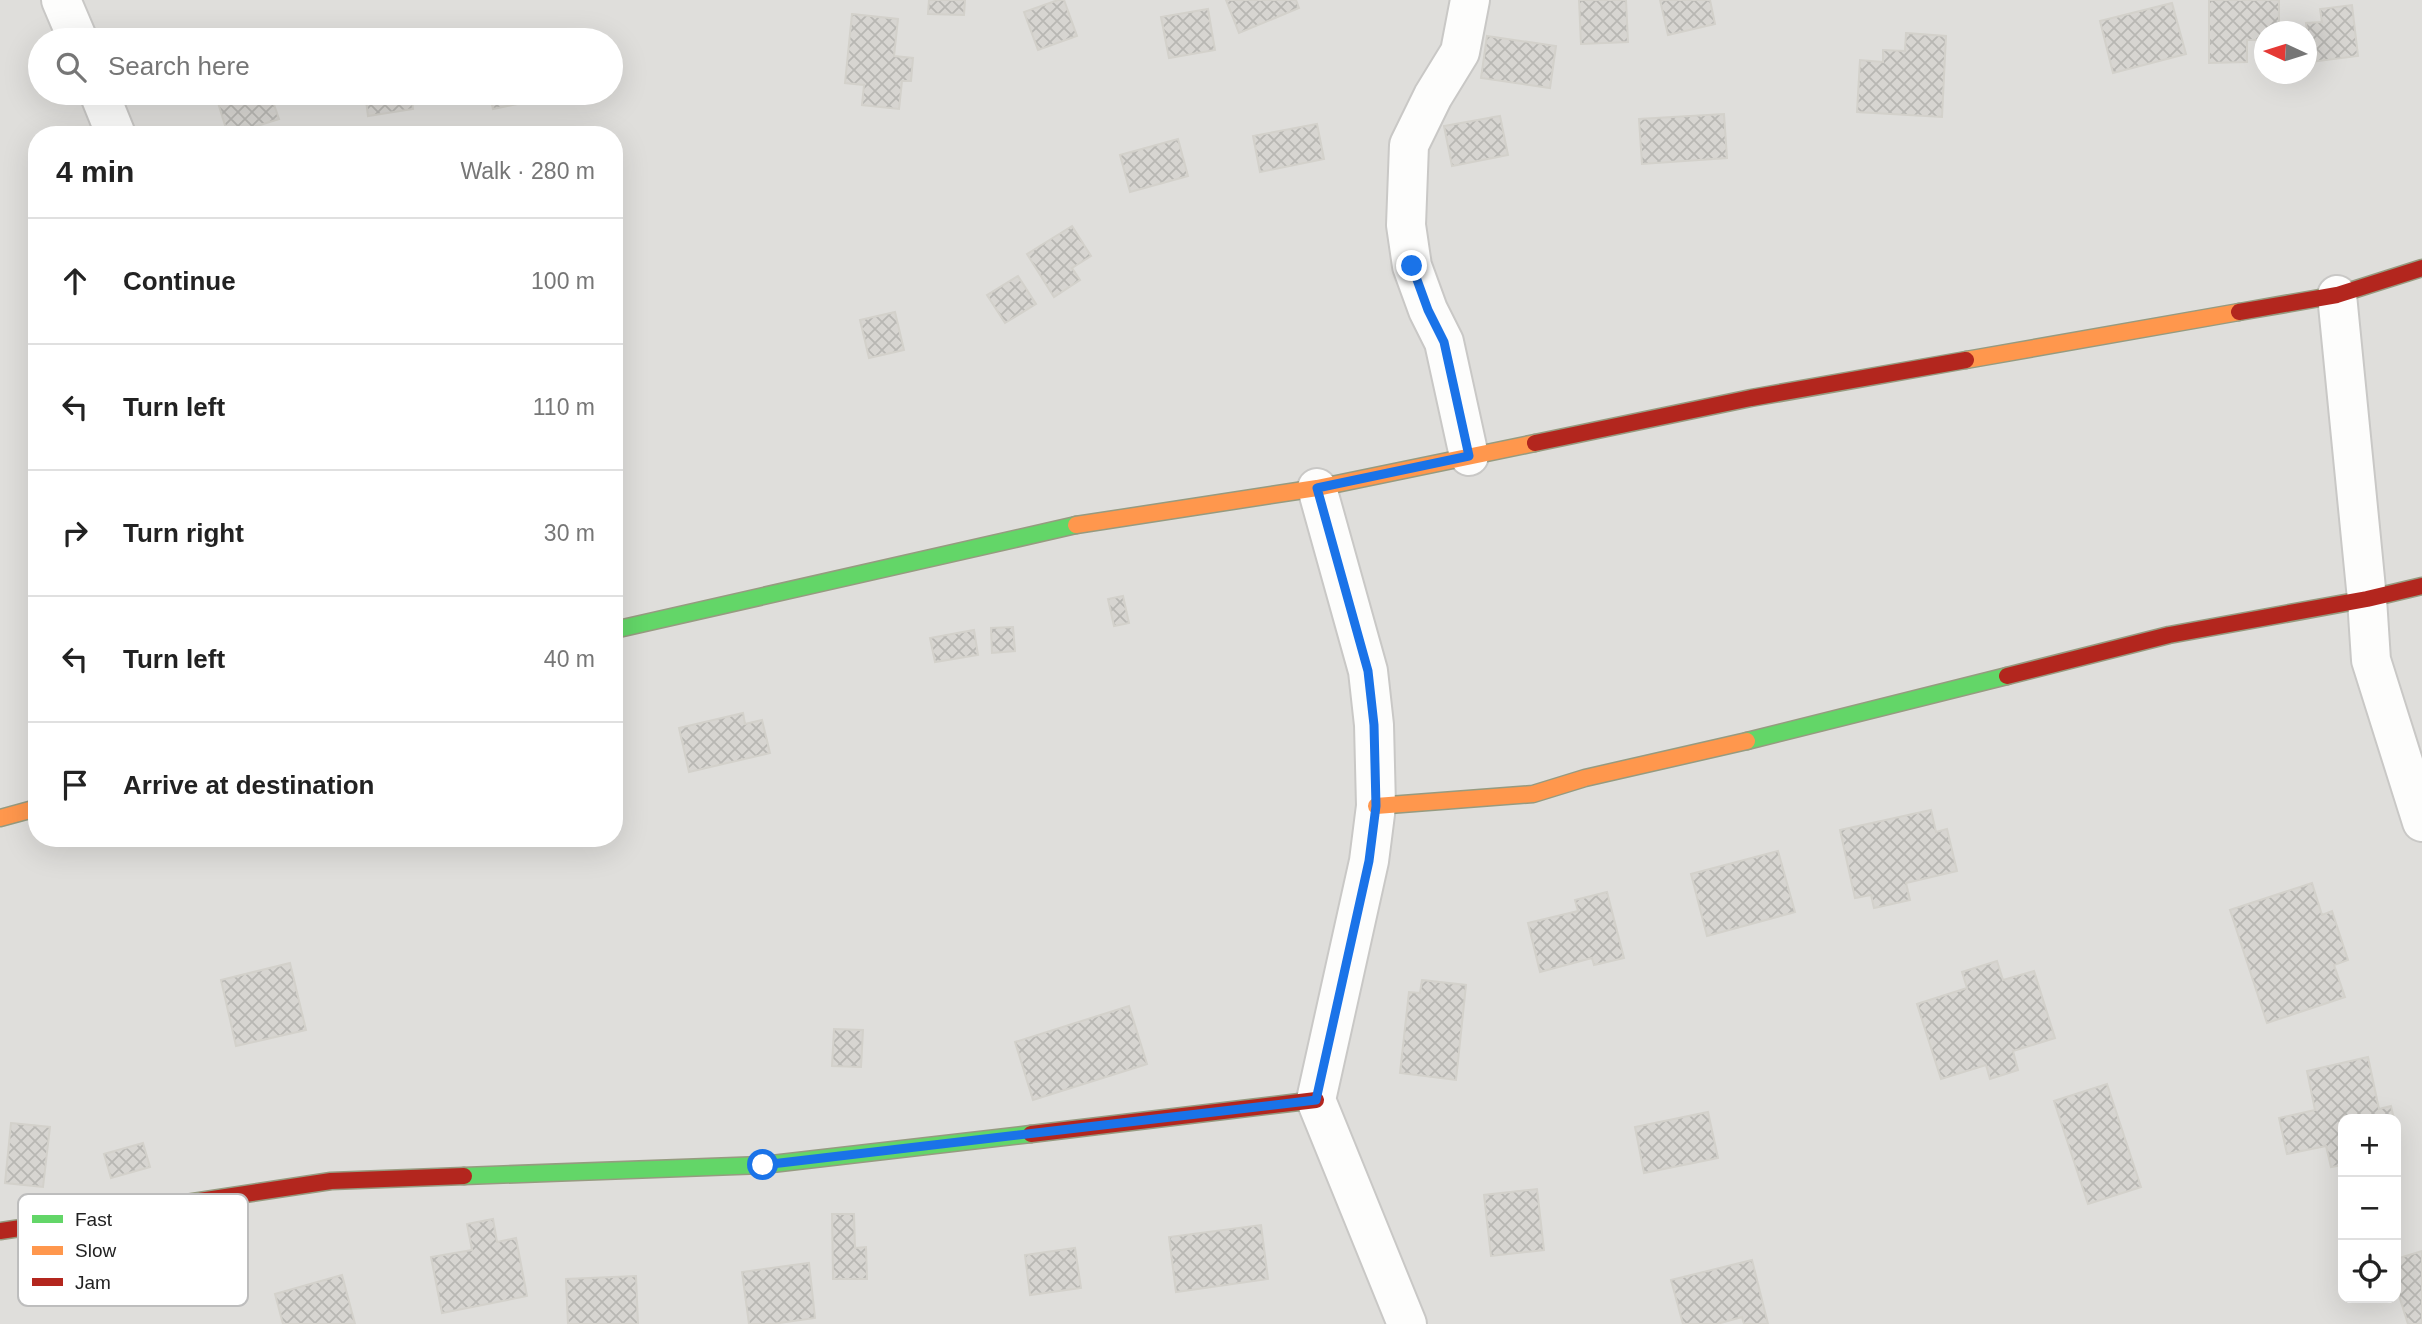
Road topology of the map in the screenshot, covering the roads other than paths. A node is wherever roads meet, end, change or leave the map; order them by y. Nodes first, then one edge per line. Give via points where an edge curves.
1 (61, 0) edge
2 (1470, 0) edge
3 (73, 28) edge
4 (104, 105) edge
5 (113, 126) edge
6 (2422, 268) edge
7 (2337, 295) junction
8 (1469, 456) junction
9 (1317, 488) junction
10 (2422, 586) edge
11 (2367, 600) junction
12 (623, 628) edge
13 (1376, 806) junction
14 (28, 810) edge
15 (0, 818) edge
16 (2422, 822) edge
17 (1316, 1100) junction
18 (245, 1194) edge
19 (18, 1228) edge
20 (0, 1231) edge
21 (1407, 1324) edge

1 - 3 street
2 - 8 street via 1460,52 1409,145 1406,226 1412,266 1444,342
4 - 5 street
6 - 7 street
7 - 8 street via 1751,398
7 - 11 street
8 - 9 street
9 - 12 street via 1056,528
9 - 13 street via 1368,671
10 - 11 street
11 - 13 street via 2169,635 1533,794
11 - 16 street via 2371,660
13 - 17 street via 1369,861
14 - 15 street
17 - 18 street via 763,1165 331,1181
17 - 21 street
19 - 20 street

